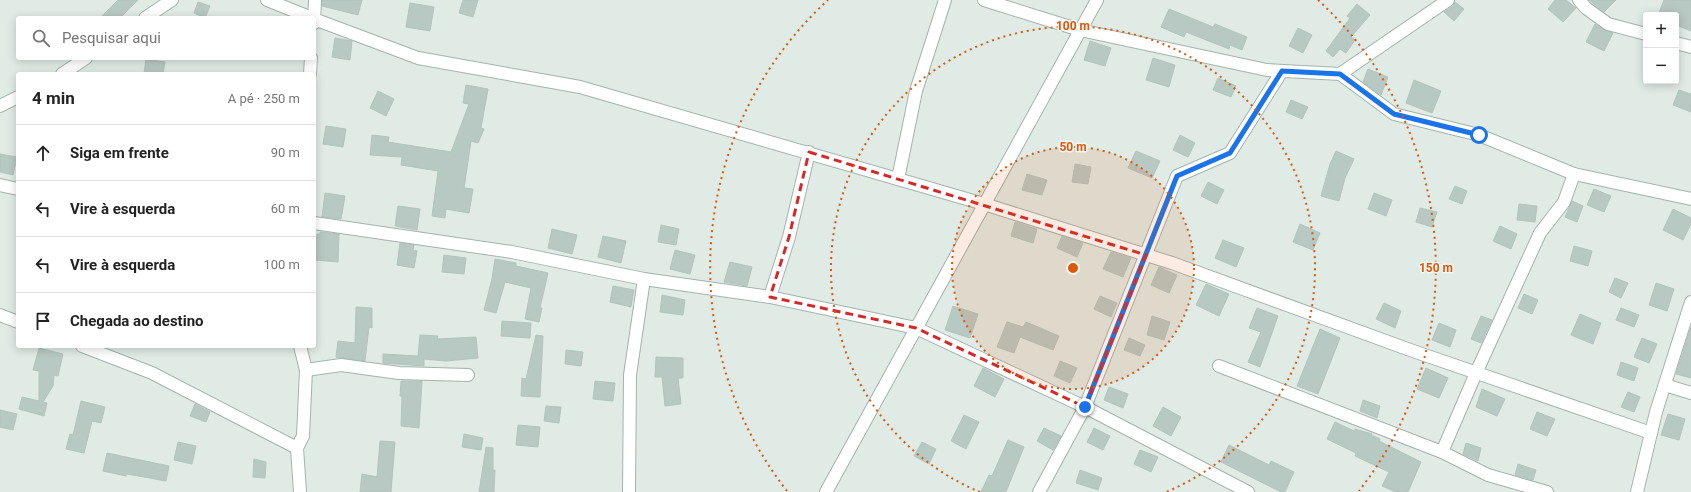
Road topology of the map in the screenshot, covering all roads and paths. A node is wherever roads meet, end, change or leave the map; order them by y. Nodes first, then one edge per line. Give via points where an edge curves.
1 (172, 0) edge
2 (267, 0) edge
3 (315, 0) edge
4 (944, 0) edge
5 (984, 0) edge
6 (1097, 0) edge
7 (1448, 0) edge
8 (1578, 0) edge
9 (148, 16) edge
10 (309, 16) edge
11 (314, 16) edge
12 (316, 19) edge
13 (1080, 30) junction
14 (1643, 33) edge
15 (1679, 44) edge
16 (1691, 47) edge
17 (83, 60) edge
18 (311, 60) edge
19 (1282, 71) junction
20 (65, 72) edge
21 (310, 72) edge
22 (1340, 74) junction
23 (16, 98) edge
24 (0, 106) edge
25 (809, 152) junction
26 (1574, 174) junction
27 (898, 179) junction
28 (0, 185) edge
29 (16, 189) edge
30 (1691, 199) edge
31 (984, 204) junction
32 (316, 223) edge
33 (1146, 255) junction
34 (644, 279) junction
35 (770, 297) junction
36 (1691, 302) edge
37 (0, 315) edge
38 (16, 321) edge
39 (916, 328) junction
40 (87, 348) edge
41 (300, 348) edge
42 (1219, 366) dead end
43 (306, 370) junction
44 (1476, 372) junction
45 (468, 375) dead end
46 (1665, 385) junction
47 (1691, 393) edge
48 (1085, 407) junction
49 (1651, 433) junction
50 (297, 448) junction
51 (1442, 452) junction
52 (300, 492) edge
53 (629, 492) edge
54 (826, 492) edge
55 (1039, 492) edge
56 (1248, 492) edge
57 (1547, 492) edge
58 (1638, 492) edge

1 - 9 street
2 - 10 street
3 - 11 street
4 - 27 street via 916,91
5 - 13 street
6 - 13 street
7 - 22 street
8 - 14 street via 1608,24
12 - 25 street via 418,58 580,87
13 - 19 street via 1267,70
13 - 31 street
15 - 16 street
17 - 20 street
18 - 21 street
19 - 22 street
19 - 33 street via 1230,153 1177,176
22 - 26 street via 1394,114 1479,135
23 - 24 street
25 - 27 street
25 - 35 street via 789,237
26 - 30 street
26 - 44 street via 1564,202 1540,233
27 - 31 street
28 - 29 street
31 - 33 street
31 - 39 street
32 - 34 street via 512,252
33 - 44 street
33 - 48 street
34 - 35 street
34 - 53 street via 630,375
35 - 39 street
36 - 46 street
37 - 38 street
39 - 48 street
39 - 54 street
40 - 50 street via 152,373
41 - 43 street
42 - 51 street
43 - 45 street via 341,365 398,373
43 - 50 street via 303,436
44 - 49 street
44 - 51 street
46 - 47 street
46 - 49 street
48 - 55 street
48 - 56 street
49 - 58 street
50 - 52 street
51 - 57 street via 1488,475

